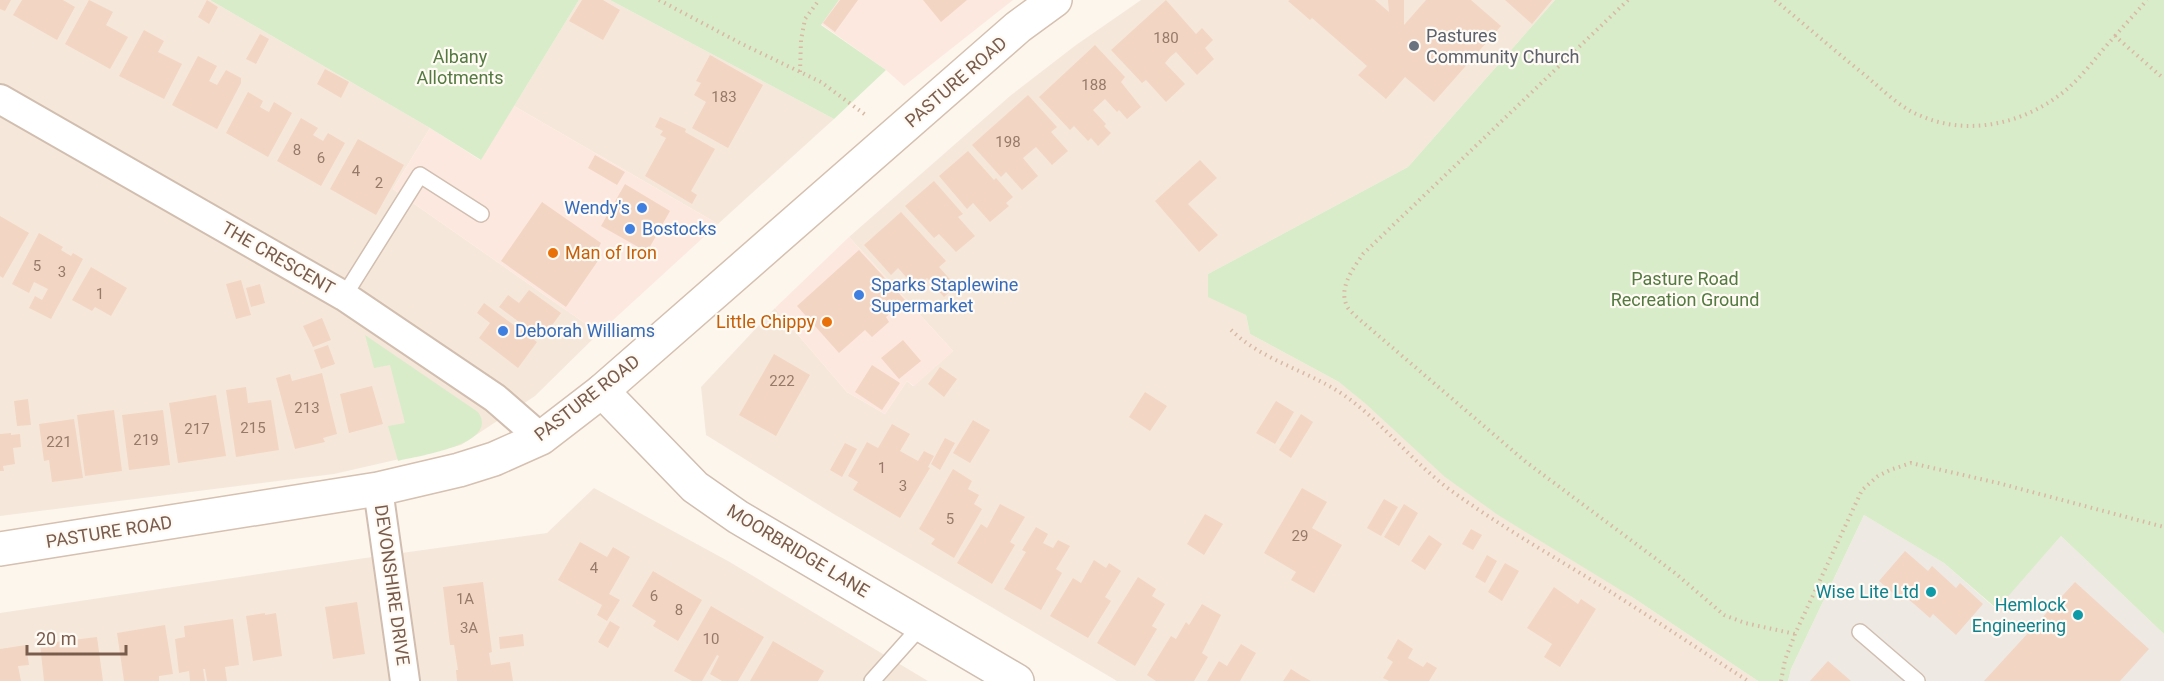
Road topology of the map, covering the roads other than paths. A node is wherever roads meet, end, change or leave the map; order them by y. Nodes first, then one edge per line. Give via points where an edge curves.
1 (1055, 0) edge
2 (0, 99) edge
3 (481, 214) dead end
4 (344, 296) junction
5 (602, 391) junction
6 (541, 438) junction
7 (378, 489) junction
8 (0, 549) edge
9 (922, 625) junction
10 (1860, 632) dead end
11 (405, 681) edge
12 (872, 681) edge
13 (1017, 681) edge
14 (1917, 681) edge

1 - 5 main road, PASTURE ROAD via 1018,27
2 - 4 street, THE CRESCENT
3 - 4 lane via 420,175
4 - 6 street, THE CRESCENT via 495,398
5 - 6 main road, PASTURE ROAD
5 - 9 main road, MOORBRIDGE LANE via 695,487 738,517
6 - 7 main road, PASTURE ROAD via 477,465
7 - 8 main road, PASTURE ROAD
7 - 11 street, DEVONSHIRE DRIVE
9 - 12 lane
9 - 13 main road, MOORBRIDGE LANE
10 - 14 lane

